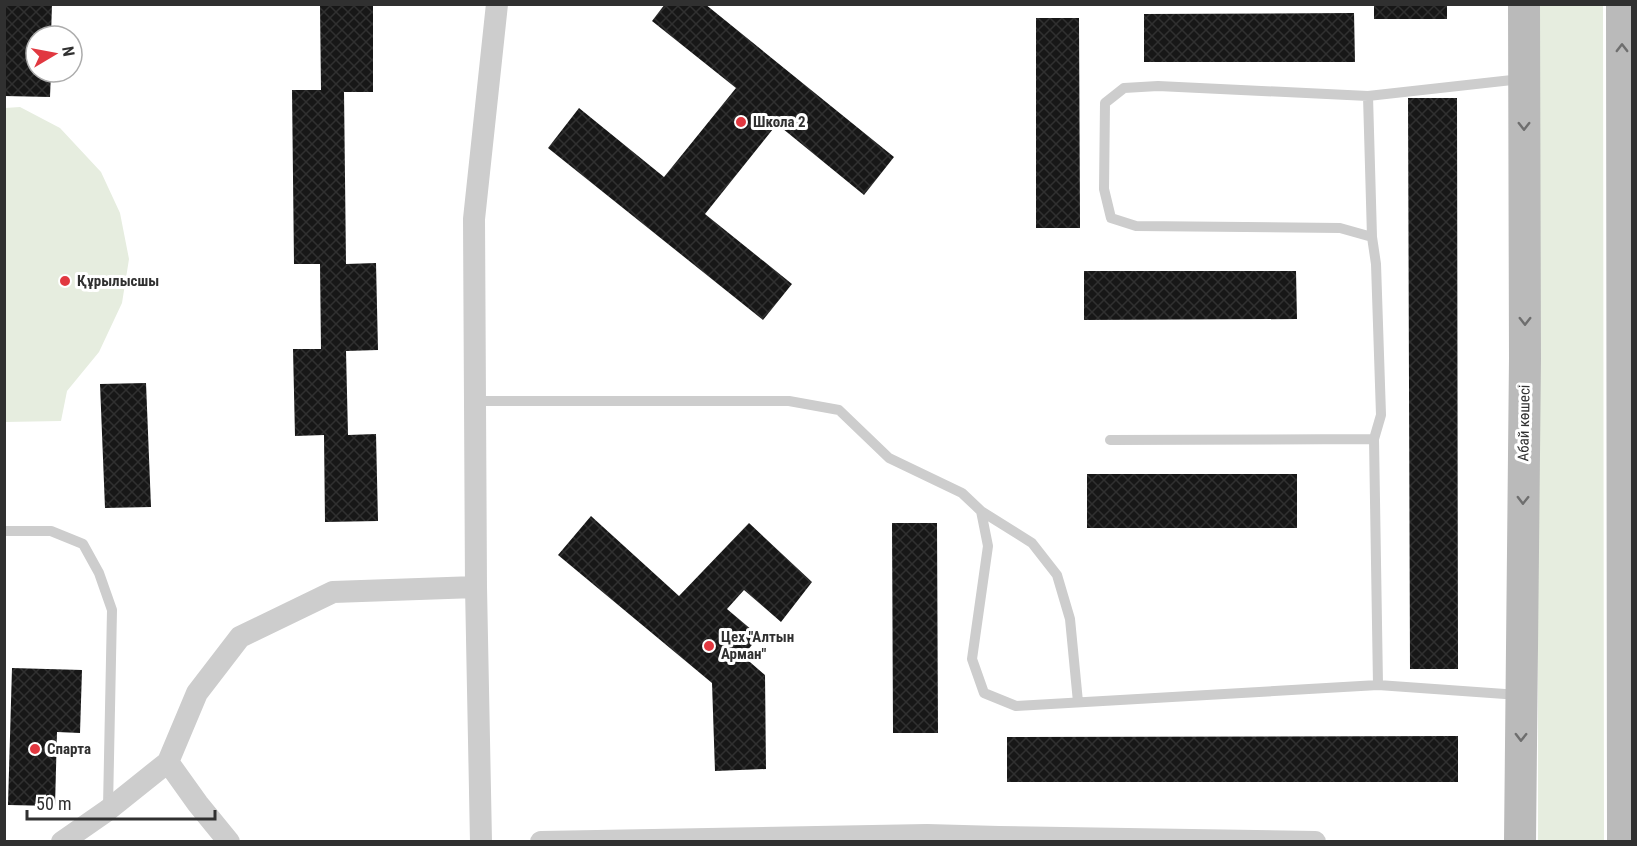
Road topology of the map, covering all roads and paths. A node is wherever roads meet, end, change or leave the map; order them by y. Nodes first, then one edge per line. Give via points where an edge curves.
1 (497, 4) edge
2 (1524, 4) edge
3 (1622, 4) edge
4 (1524, 78) junction
5 (1368, 96) junction
6 (1372, 237) junction
7 (1628, 394) edge
8 (475, 401) junction
9 (1374, 439) junction
10 (1110, 440) dead end
11 (981, 511) junction
12 (4, 531) edge
13 (476, 587) junction
14 (1378, 685) junction
15 (1521, 695) junction
16 (1078, 702) junction
17 (168, 762) junction
18 (108, 810) junction
19 (1626, 840) edge
20 (62, 842) edge
21 (229, 842) edge
22 (481, 842) edge
23 (541, 842) edge
24 (1315, 842) edge
25 (1520, 842) edge

1 - 8 street via 474,219
2 - 4 street, Абай көшесі
7 -> 3 street
4 - 5 lane
4 -> 15 street, Абай көшесі
5 - 6 lane
5 - 6 lane via 1158,86 1124,88 1106,103 1104,189 1111,218 1136,226 1340,228
6 - 9 lane via 1380,415
7 - 19 street
8 - 11 lane via 789,401 839,410 889,458 962,493
8 - 13 street
9 - 10 lane
9 - 14 lane
11 - 16 lane via 1032,543 1058,575 1070,619
11 - 16 lane via 988,546 972,659 984,693 1016,706
12 - 18 lane via 51,531 83,544 99,573 112,610
13 - 17 street via 333,592 240,637 197,693
13 - 22 street
14 - 15 lane
14 - 16 lane
15 -> 25 street, Абай көшесі
17 - 18 street
17 - 21 street
18 - 20 street
23 - 24 street via 927,835

